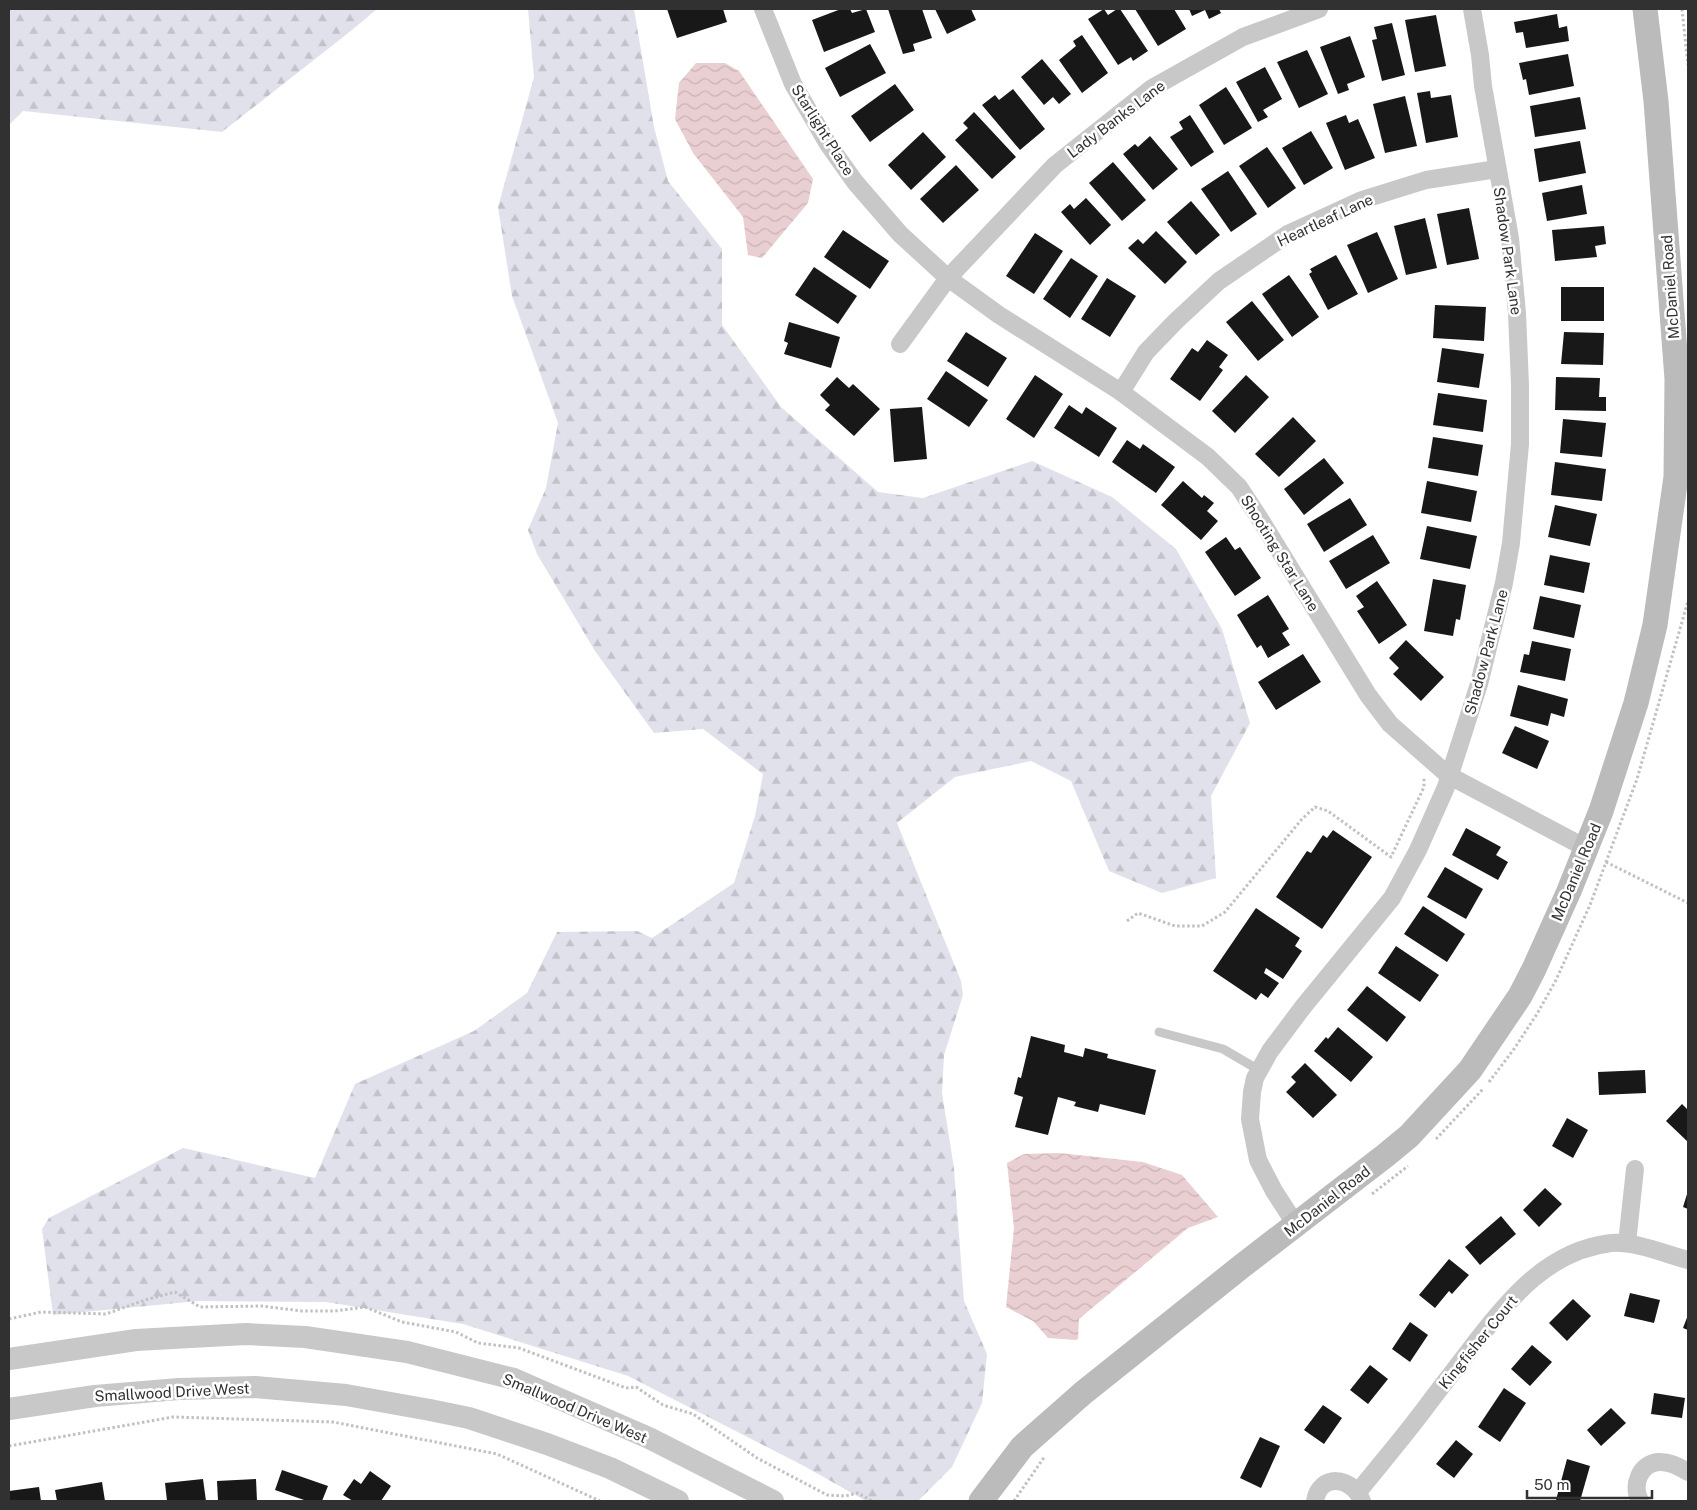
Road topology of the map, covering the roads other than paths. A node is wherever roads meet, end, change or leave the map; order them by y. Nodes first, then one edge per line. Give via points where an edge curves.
1 (763, 9) edge
2 (1319, 9) edge
3 (1472, 9) edge
4 (1646, 9) edge
5 (1497, 169) junction
6 (948, 278) junction
7 (1681, 336) edge
8 (900, 344) dead end
9 (1121, 392) junction
10 (1448, 775) junction
11 (1596, 855) junction
12 (1159, 1032) dead end
13 (1259, 1070) junction
14 (1635, 1169) dead end
15 (1296, 1225) junction
16 (1627, 1243) junction
17 (1688, 1260) edge
18 (9, 1359) edge
19 (9, 1409) edge
20 (1688, 1472) edge
21 (1360, 1496) edge
22 (678, 1501) edge
23 (773, 1501) edge
24 (981, 1501) edge
25 (1315, 1501) edge
26 (1640, 1501) edge

1 - 6 street, Starlight Place via 793,84 828,144 855,182 900,234
2 - 6 street, Lady Banks Lane via 1243,36 1152,88 1055,164
3 - 5 street, Shadow Park Lane
4 - 7 main road, McDaniel Road
5 - 9 street, Heartleaf Lane via 1426,180 1362,200 1288,234 1219,281 1176,321 1146,352
5 - 10 street, Shadow Park Lane via 1510,238 1517,313 1520,385 1518,482 1508,563 1495,622 1471,712
6 - 8 street, Lady Banks Lane
6 - 9 street, Shooting Star Lane via 999,315
7 - 11 main road, McDaniel Road via 1676,477 1655,625 1636,703 1601,811
9 - 10 street, Shooting Star Lane via 1208,457 1239,488 1368,695 1390,724
10 - 11 street, Shooting Star Lane
10 - 13 street, Shadow Park Lane via 1432,822 1392,898 1309,1000
11 - 15 main road, McDaniel Road via 1569,891 1520,996 1470,1070 1409,1136
12 - 13 lane via 1223,1048
13 - 15 street, Shadow Park Lane via 1252,1092 1250,1119 1254,1147 1264,1172
14 - 16 street
15 - 24 main road, McDaniel Road via 1083,1393 1022,1448
16 - 17 street, Kingfisher Court
16 - 21 street, Kingfisher Court via 1595,1246 1562,1258 1512,1297
18 - 23 street, Smallwood Drive West via 136,1340 246,1334 305,1337 407,1352 514,1379 649,1438
19 - 22 street, Smallwood Drive West via 94,1396 179,1389 255,1387 346,1395 469,1418 610,1468
20 - 26 street via 1671,1463 1650,1464 1637,1480
21 - 25 street via 1348,1483 1341,1481 1320,1490

